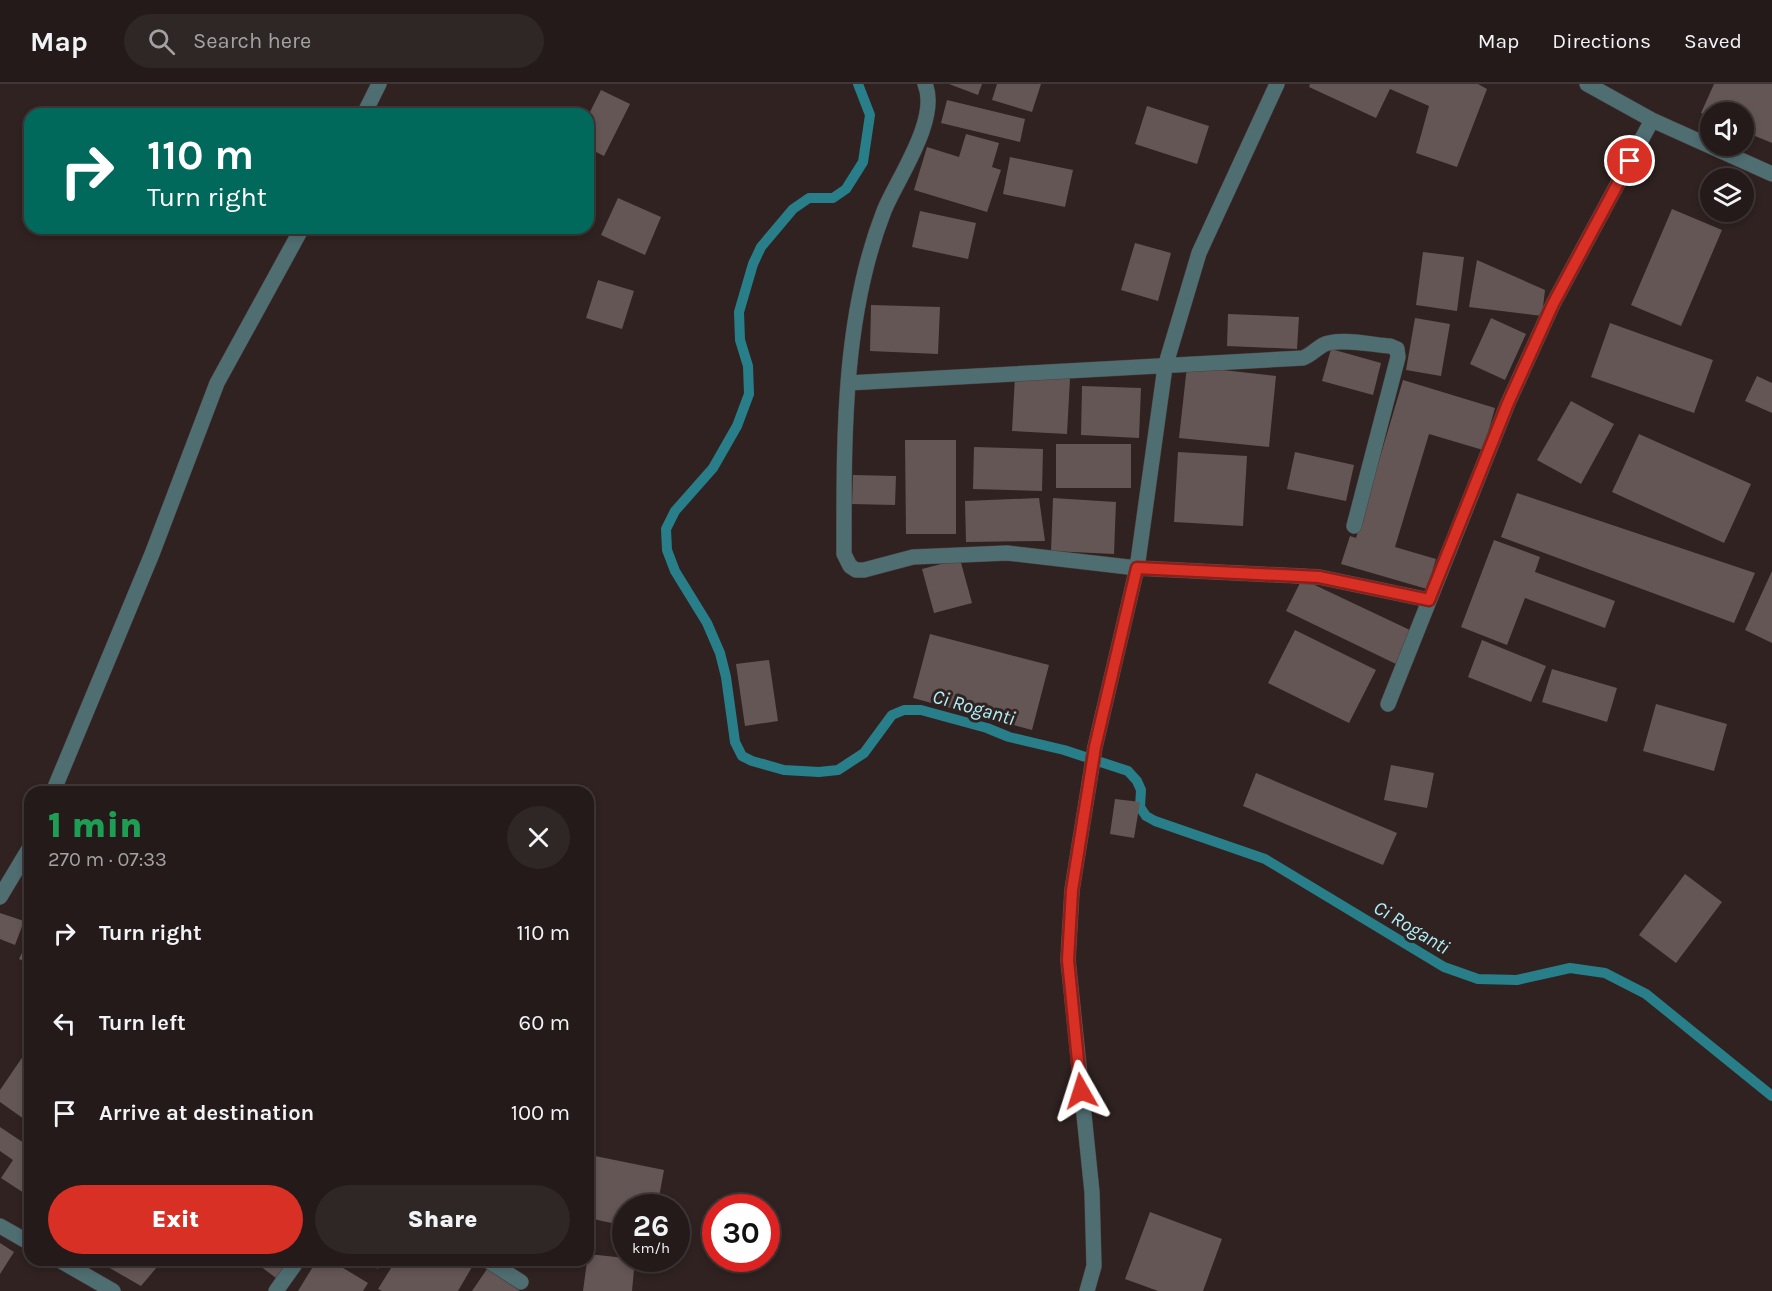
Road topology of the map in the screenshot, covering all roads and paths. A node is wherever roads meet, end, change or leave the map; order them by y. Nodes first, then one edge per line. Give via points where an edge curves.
1 (379, 84) edge
2 (925, 84) edge
3 (1277, 84) edge
4 (1587, 84) edge
5 (367, 108) edge
6 (1652, 120) junction
7 (1772, 174) edge
8 (299, 234) edge
9 (1165, 367) junction
10 (848, 383) junction
11 (1354, 526) dead end
12 (1137, 568) junction
13 (1429, 600) junction
14 (1388, 704) dead end
15 (55, 786) edge
16 (24, 857) edge
17 (0, 897) edge
18 (0, 1226) edge
19 (24, 1240) edge
20 (82, 1266) edge
21 (294, 1266) edge
22 (496, 1266) edge
23 (521, 1282) dead end
24 (113, 1291) edge
25 (276, 1291) edge
26 (1087, 1291) edge

1 - 5 street
2 - 10 street via 927,114 915,150 885,211 861,283
3 - 9 street via 1199,253
4 - 6 street
6 - 7 street
6 - 13 street via 1553,304 1508,403
8 - 15 street via 217,383 152,554
9 - 10 street
9 - 11 street via 1303,358 1333,342 1396,349 1398,357
9 - 12 street
10 - 12 street via 844,554 856,570 913,556 1007,553
12 - 13 street via 1319,577
12 - 26 street via 1095,747 1072,890 1068,960 1092,1192 1094,1266
13 - 14 street
16 - 17 street
18 - 19 street
20 - 24 street
21 - 25 street
22 - 23 street

